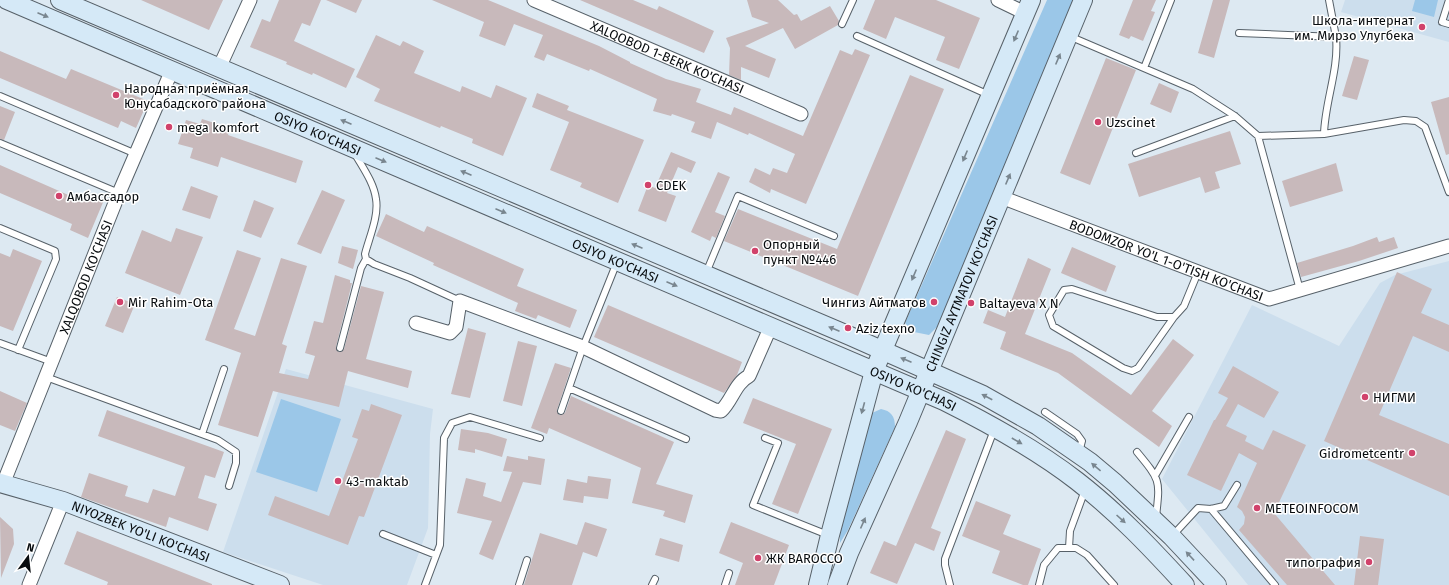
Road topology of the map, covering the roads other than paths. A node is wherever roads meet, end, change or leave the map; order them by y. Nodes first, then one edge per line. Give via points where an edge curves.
1 (7, 0) edge
2 (60, 0) edge
3 (250, 0) edge
4 (534, 0) edge
5 (853, 0) edge
6 (998, 0) edge
7 (1083, 0) edge
8 (1172, 0) edge
9 (1329, 0) edge
10 (1448, 0) edge
11 (1028, 6) edge
12 (842, 24) dead end
13 (1449, 24) edge
14 (1239, 33) dead end
15 (858, 36) dead end
16 (1068, 36) junction
17 (1336, 37) junction
18 (219, 68) junction
19 (1144, 68) junction
20 (172, 70) junction
21 (0, 96) edge
22 (990, 96) junction
23 (801, 114) dead end
24 (1235, 116) junction
25 (1324, 134) junction
26 (1258, 136) junction
27 (0, 143) edge
28 (351, 147) junction
29 (1136, 153) dead end
30 (136, 154) junction
31 (1449, 192) edge
32 (119, 193) junction
33 (1000, 197) junction
34 (0, 228) edge
35 (834, 236) dead end
36 (1449, 246) edge
37 (366, 259) junction
38 (618, 261) junction
39 (1198, 272) junction
40 (705, 275) junction
41 (1300, 290) junction
42 (460, 301) junction
43 (1174, 317) junction
44 (416, 323) dead end
45 (771, 326) junction
46 (0, 343) edge
47 (583, 347) junction
48 (340, 348) dead end
49 (18, 350) junction
50 (883, 350) junction
51 (52, 362) junction
52 (224, 369) dead end
53 (929, 370) junction
54 (874, 371) junction
55 (46, 377) junction
56 (569, 388) junction
57 (921, 390) junction
58 (561, 411) dead end
59 (1045, 412) dead end
60 (1189, 417) dead end
61 (995, 428) junction
62 (202, 434) junction
63 (540, 438) dead end
64 (765, 438) dead end
65 (686, 439) dead end
66 (1137, 452) dead end
67 (1079, 454) junction
68 (1156, 474) junction
69 (2, 483) edge
70 (1237, 485) dead end
71 (229, 486) dead end
72 (1086, 488) junction
73 (63, 501) junction
74 (1211, 509) junction
75 (1156, 522) junction
76 (383, 534) dead end
77 (1172, 537) junction
78 (829, 540) junction
79 (1069, 548) junction
80 (849, 553) junction
81 (436, 555) junction
82 (526, 560) dead end
83 (729, 573) dead end
84 (260, 581) edge
85 (29, 585) edge
86 (280, 585) edge
87 (425, 585) edge
88 (519, 585) edge
89 (725, 585) edge
90 (818, 585) edge
91 (837, 585) edge
92 (950, 585) edge
93 (1039, 585) edge
94 (1114, 585) edge
95 (1185, 585) edge
96 (1217, 585) edge
97 (1275, 585) edge

1 -> 20 main road, OSIYO KO'CHASI
2 - 18 main road, OSIYO KO'CHASI
3 - 18 street
4 - 23 street, XALQOBOD 1-BERK KO'CHASI
5 - 12 lane
6 - 11 street
7 - 16 main road, CHINGIZ AYTMATOV KO'CHASI
8 - 19 lane
9 - 17 lane
10 - 13 lane via 1442,22
11 -> 22 main road
14 - 17 lane
15 - 22 lane
16 - 19 lane
33 -> 16 main road, CHINGIZ AYTMATOV KO'CHASI
17 - 25 lane via 1338,55 1326,106
40 -> 18 main road, OSIYO KO'CHASI
19 - 24 lane via 1193,89
20 - 28 main road, OSIYO KO'CHASI
20 - 30 street, XALQOBOD KO'CHASI
21 - 30 lane
22 -> 50 main road
24 - 26 lane
24 - 29 lane
25 - 26 lane
25 - 31 lane via 1404,120 1416,121 1425,127
26 - 41 lane
27 - 32 lane
28 - 37 lane via 372,184 376,198 377,208 365,254
28 -> 38 main road, OSIYO KO'CHASI
30 - 32 street, XALQOBOD KO'CHASI
32 - 51 street, XALQOBOD KO'CHASI
33 - 39 street, BODOMZOR YO'L 1-O'TISH KO'CHASI
33 - 53 main road, CHINGIZ AYTMATOV KO'CHASI
34 - 49 lane via 55,251 56,259
35 - 40 lane via 738,196
36 - 41 street, BODOMZOR YO'L 1-O'TISH KO'CHASI
37 - 42 lane
37 - 48 lane via 361,268
38 -> 45 main road, OSIYO KO'CHASI
38 - 47 lane
39 - 41 street, BODOMZOR YO'L 1-O'TISH KO'CHASI via 1269,299
39 - 43 lane via 1184,306
50 -> 40 main road, OSIYO KO'CHASI
42 - 44 street via 456,327 450,333
42 - 47 street
43 - 43 lane via 1157,317 1072,289 1064,290 1049,315 1053,326 1132,371 1138,368
45 - 47 street via 749,376 742,380 721,411
45 - 54 main road, OSIYO KO'CHASI
46 - 49 lane
47 - 56 lane
49 - 51 lane
53 -> 50 main road, OSIYO KO'CHASI
50 - 54 main road
51 - 55 street, XALQOBOD KO'CHASI
52 - 62 lane
53 - 57 main road, CHINGIZ AYTMATOV KO'CHASI
67 -> 53 main road, OSIYO KO'CHASI via 1011,410
54 - 57 main road, OSIYO KO'CHASI
54 -> 78 main road
55 - 62 lane
55 - 69 street, XALQOBOD KO'CHASI
56 - 58 lane
56 - 65 lane
57 - 61 main road, OSIYO KO'CHASI
80 -> 57 main road, CHINGIZ AYTMATOV KO'CHASI
59 - 67 lane via 1077,434 1082,441
60 - 68 lane
61 -> 72 main road, OSIYO KO'CHASI
61 - 92 lane via 945,559
62 - 71 lane via 218,440 236,452 236,463
63 - 81 lane via 470,418 452,423 444,438 440,545
64 - 78 lane via 778,443 753,505
66 - 68 lane
75 -> 67 main road, OSIYO KO'CHASI via 1115,482
68 - 75 lane via 1159,487
69 - 73 main road, NIYOZBEK YO'LI KO'CHASI
70 - 74 lane via 1224,506
72 - 79 lane via 1070,531
72 -> 95 main road, OSIYO KO'CHASI via 1145,541
73 - 84 main road, NIYOZBEK YO'LI KO'CHASI
73 - 85 street
74 - 77 lane via 1198,508
74 - 97 lane
75 - 77 main road, OSIYO KO'CHASI
76 - 81 lane
96 -> 77 main road, OSIYO KO'CHASI
78 - 80 main road via 830,552 835,558 842,558
78 - 90 main road
79 - 93 lane via 1058,548 1044,565
79 - 94 lane via 1076,548 1087,555
80 - 91 main road, CHINGIZ AYTMATOV KO'CHASI
81 - 87 lane
82 - 88 lane
83 - 89 lane
84 - 86 main road, NIYOZBEK YO'LI KO'CHASI

